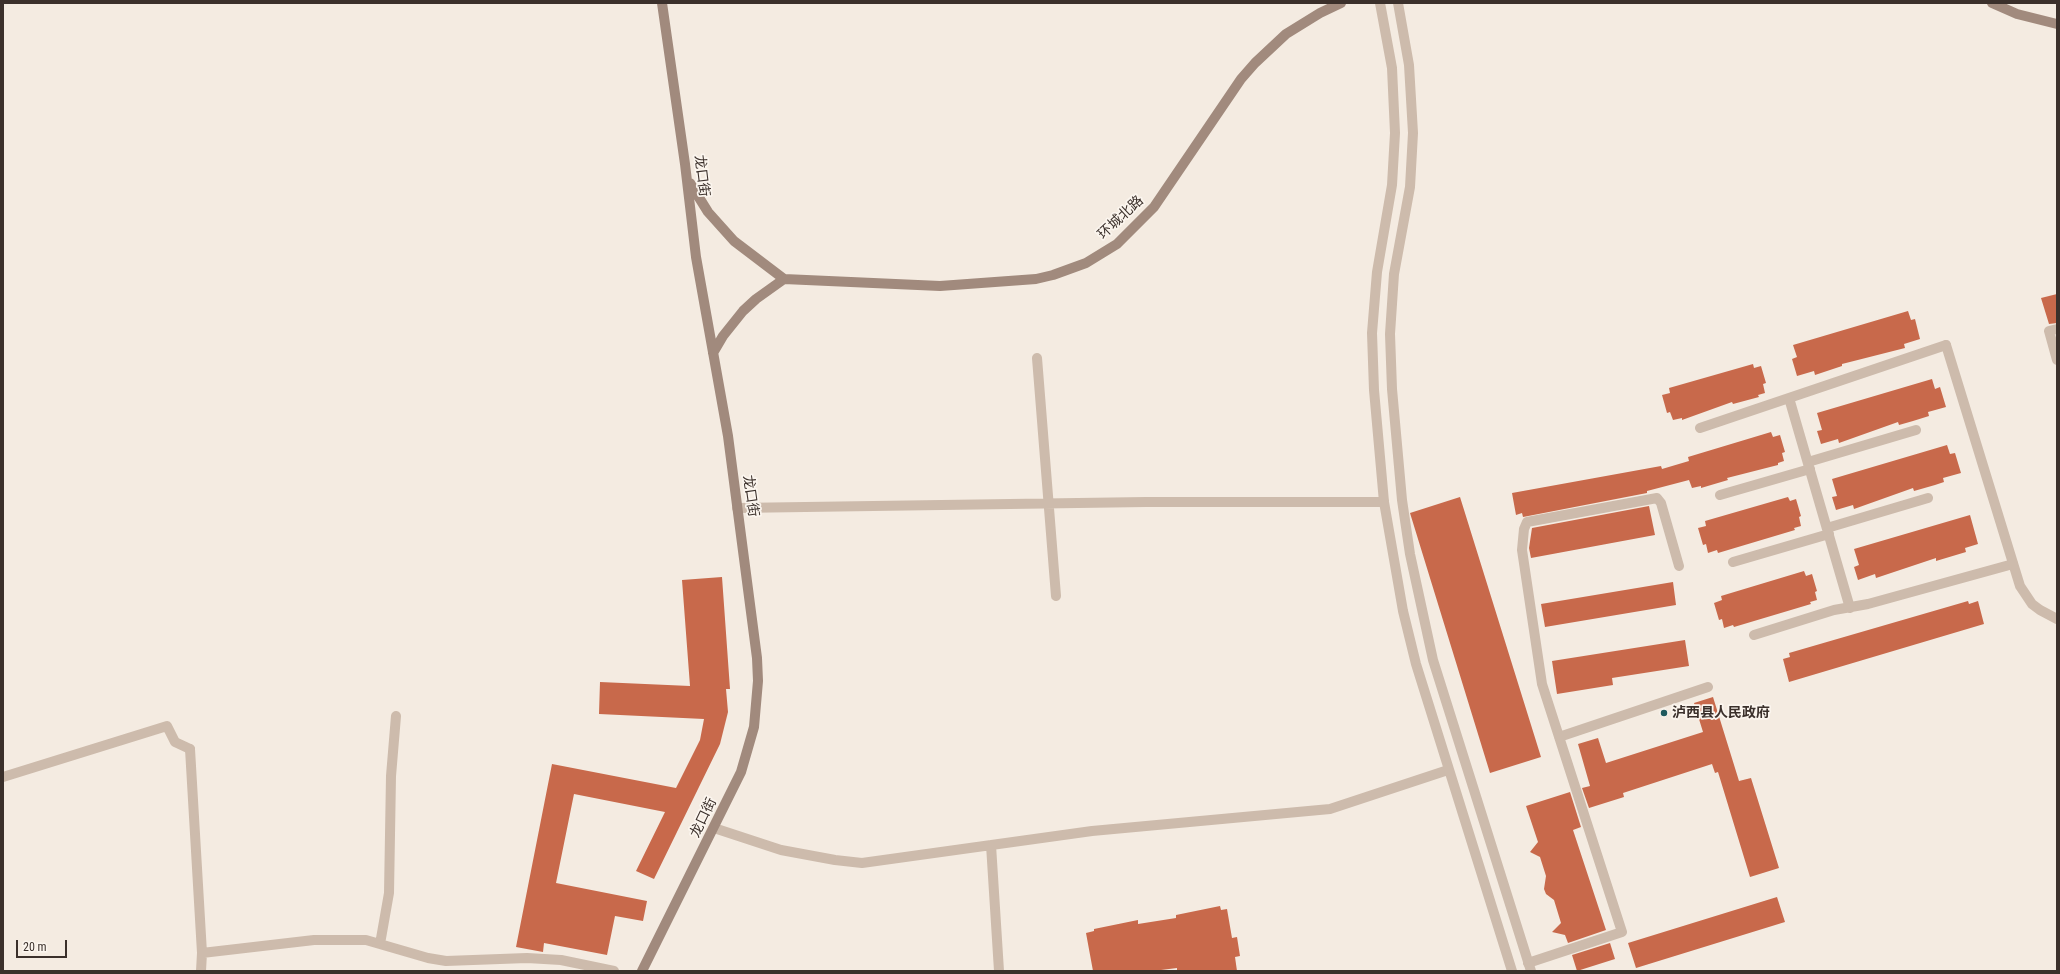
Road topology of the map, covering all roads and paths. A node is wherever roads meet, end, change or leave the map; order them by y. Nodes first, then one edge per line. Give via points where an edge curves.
1 (662, 3) edge
2 (1341, 3) edge
3 (1380, 3) edge
4 (1398, 3) edge
5 (1992, 3) edge
6 (2057, 24) edge
7 (687, 178) junction
8 (784, 279) junction
9 (2057, 329) edge
10 (713, 353) junction
11 (1038, 358) dead end
12 (2057, 360) edge
13 (1790, 398) junction
14 (1700, 428) dead end
15 (1916, 430) dead end
16 (1809, 465) junction
17 (1720, 495) dead end
18 (1928, 498) dead end
19 (1384, 502) junction
20 (1049, 503) junction
21 (737, 508) junction
22 (1828, 531) junction
23 (1733, 562) dead end
24 (2013, 564) junction
25 (1680, 566) dead end
26 (1056, 596) dead end
27 (1850, 608) junction
28 (2057, 619) edge
29 (1754, 635) dead end
30 (1708, 687) dead end
31 (396, 716) dead end
32 (1559, 737) junction
33 (1448, 770) junction
34 (3, 777) edge
35 (714, 828) junction
36 (991, 845) junction
37 (380, 944) junction
38 (202, 953) junction
39 (1530, 967) edge
40 (201, 971) edge
41 (614, 971) edge
42 (642, 971) edge
43 (999, 971) edge
44 (1512, 971) edge

1 - 7 main road, 龙口街
2 - 8 main road, 环城北路 via 1286,34 1255,63 1241,79 1154,207 1117,244 1086,263 1036,278 940,286
3 - 19 street via 1392,68 1395,133 1392,185 1377,272 1372,334
4 - 39 street via 1409,66 1413,134 1410,187 1394,274 1390,334 1402,500 1410,554 1433,660
5 - 6 main road via 2017,14
7 - 8 main road via 720,227
7 - 10 main road, 龙口街 via 696,257
8 - 10 main road via 743,311
9 - 12 street via 2049,331
10 - 21 main road, 龙口街 via 728,436
11 - 20 street
13 - 14 street
13 - 16 street
13 - 24 street via 1946,345
15 - 16 street
16 - 17 street
16 - 22 street
18 - 22 street
19 - 20 street
19 - 33 street via 1394,564 1416,664
20 - 21 street
20 - 26 street
21 - 35 main road, 龙口街 via 757,658 757,703 754,727 741,772
22 - 23 street
22 - 27 street
24 - 27 street
24 - 28 street via 2025,595 2040,610
25 - 32 street via 1658,498 1527,522 1521,544 1542,684
27 - 29 street via 1834,610
30 - 32 street
31 - 37 street via 391,776 389,893
32 - 39 street via 1622,932
33 - 36 street via 1330,809 1092,830
33 - 44 street
34 - 38 street via 167,726 175,742 190,749
35 - 36 street via 781,850 862,863
35 - 42 main road, 龙口街
36 - 43 street
37 - 38 street via 366,940 314,940
37 - 41 street via 446,961 527,958 561,960
38 - 40 street

